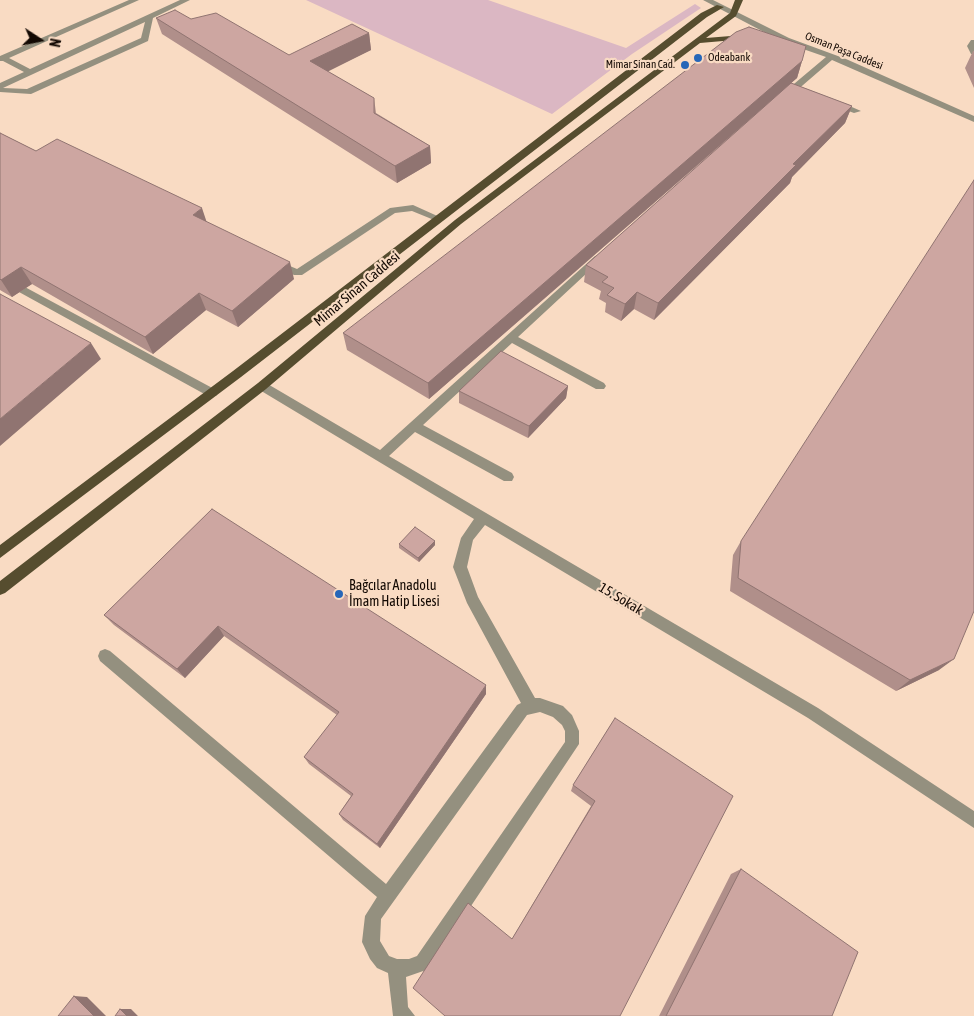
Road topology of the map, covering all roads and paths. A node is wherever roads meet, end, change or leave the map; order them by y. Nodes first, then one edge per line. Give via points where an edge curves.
1 (135, 0) edge
2 (186, 0) edge
3 (707, 0) edge
4 (738, 0) edge
5 (720, 7) junction
6 (733, 14) junction
7 (149, 18) junction
8 (786, 40) junction
9 (696, 41) junction
10 (974, 42) edge
11 (974, 52) edge
12 (831, 57) junction
13 (2, 58) edge
14 (30, 72) junction
15 (0, 88) edge
16 (830, 101) edge
17 (773, 106) edge
18 (857, 111) dead end
19 (974, 119) edge
20 (439, 219) junction
21 (605, 252) edge
22 (272, 261) edge
23 (23, 290) edge
24 (511, 338) junction
25 (262, 386) junction
26 (600, 386) dead end
27 (212, 393) junction
28 (414, 426) junction
29 (380, 456) junction
30 (508, 477) dead end
31 (483, 517) junction
32 (0, 552) edge
33 (0, 589) edge
34 (105, 656) dead end
35 (531, 706) junction
36 (974, 820) edge
37 (388, 896) junction
38 (396, 968) junction
39 (406, 1016) edge

1 - 13 street
2 - 7 street
3 - 5 street, Osman Paşa Caddesi
4 - 6 main road
5 - 6 street, Osman Paşa Caddesi
5 - 20 main road, Mimar Sinan Caddesi via 704,14
6 - 8 street, Osman Paşa Caddesi
6 - 9 main road, Mimar Sinan Caddesi
7 - 14 street
7 - 15 street via 145,39 28,92
8 - 9 main road
8 - 12 street, Osman Paşa Caddesi
9 - 25 main road, Mimar Sinan Caddesi via 458,222
10 - 11 street via 971,46
12 - 17 street via 800,89
12 - 19 street, Osman Paşa Caddesi
13 - 14 street
14 - 15 street
16 - 18 street
20 - 22 street via 418,209 398,208 298,273
20 - 27 main road, Mimar Sinan Caddesi
21 - 24 street
23 - 27 street
24 - 26 street
24 - 28 street
25 - 29 street, 15. Sokak
25 - 33 main road, Mimar Sinan Caddesi
27 - 32 main road, Mimar Sinan Caddesi
28 - 29 street
28 - 30 street
29 - 31 street, 15. Sokak
31 - 35 street via 467,538 460,567 472,599
31 - 36 street, 15. Sokak via 813,713
34 - 37 street
35 - 37 street via 522,710
35 - 38 street via 558,711 572,731 572,744 423,963 410,968
37 - 38 street via 373,916 372,942 383,962
38 - 39 street via 400,1011

